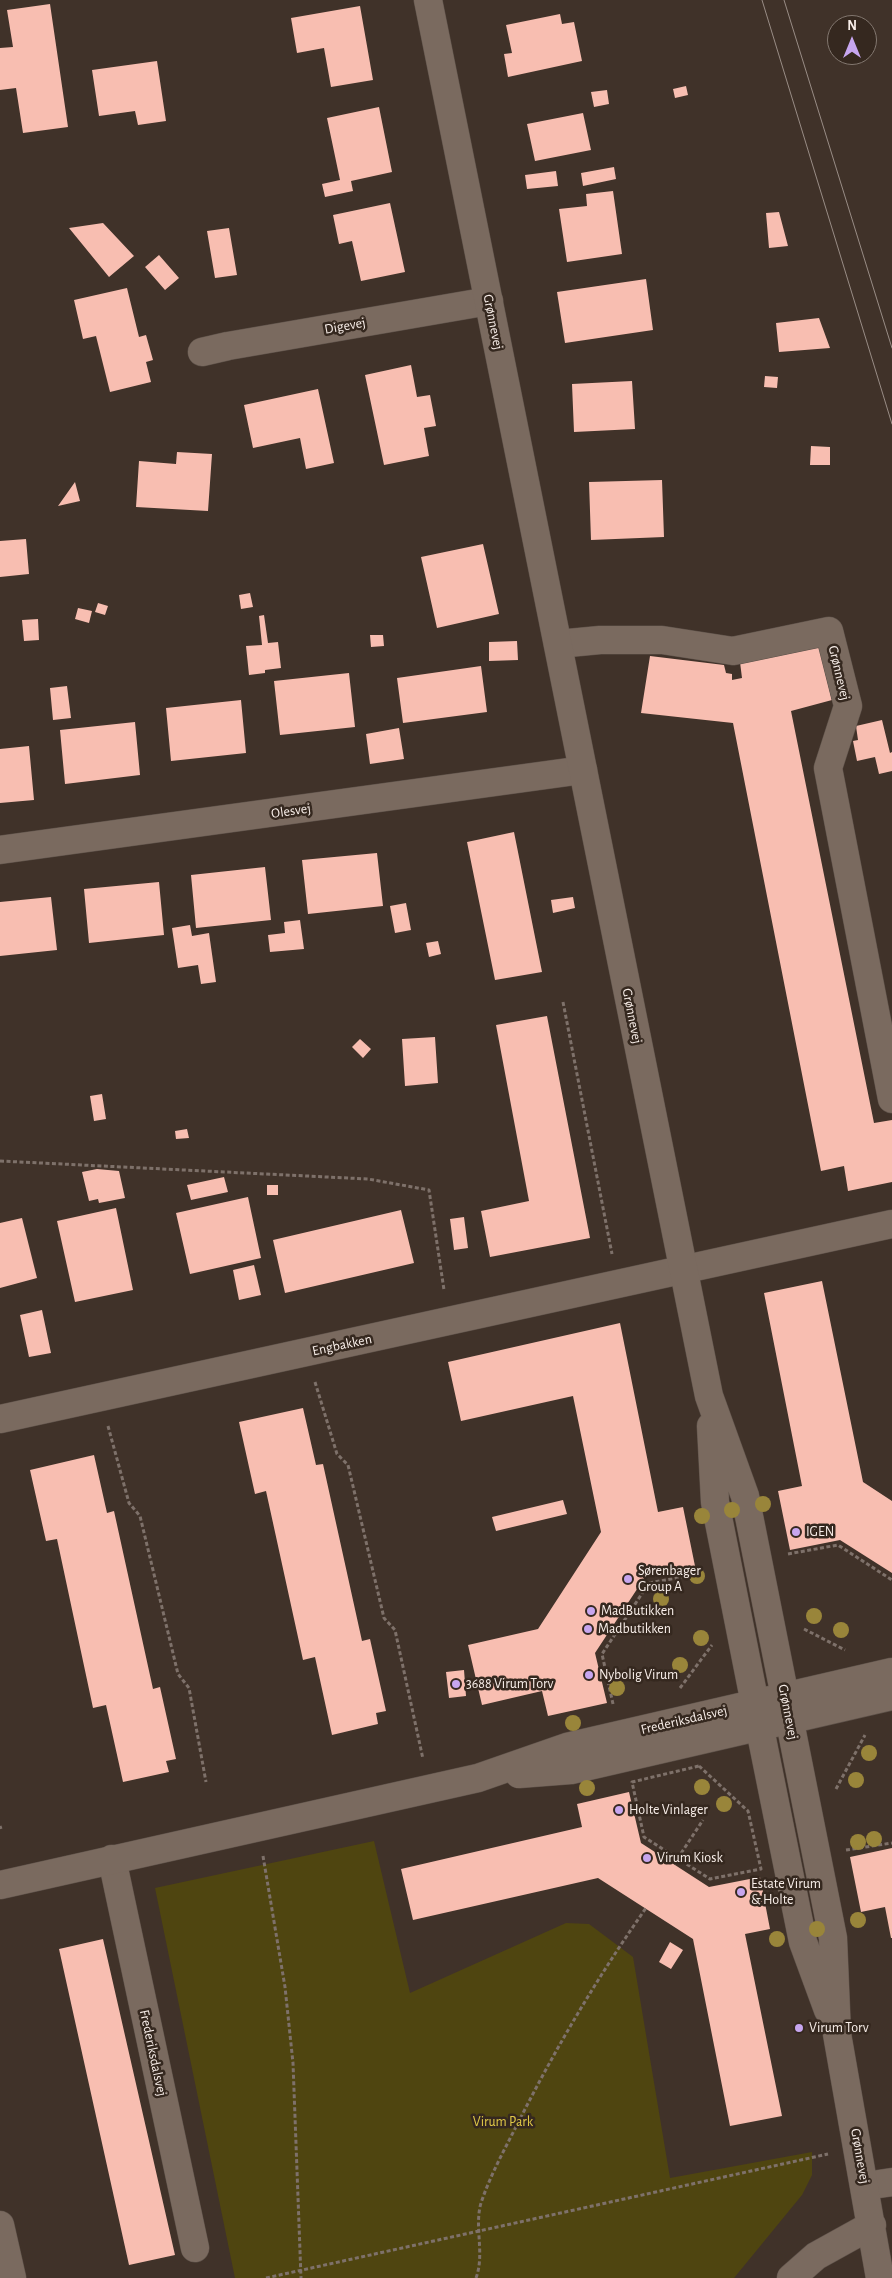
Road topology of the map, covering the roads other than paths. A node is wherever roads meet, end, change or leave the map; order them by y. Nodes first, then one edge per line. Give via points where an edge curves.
1 (428, 0) edge
2 (489, 301) junction
3 (202, 352) dead end
4 (558, 644) junction
5 (583, 770) junction
6 (0, 850) edge
7 (892, 1099) edge
8 (892, 1224) edge
9 (684, 1270) junction
10 (709, 1396) junction
11 (0, 1419) edge
12 (892, 1672) edge
13 (892, 1696) edge
14 (787, 1708) junction
15 (758, 1715) junction
16 (478, 1778) junction
17 (112, 1859) junction
18 (0, 1885) edge
19 (837, 2034) junction
20 (892, 2182) edge
21 (865, 2186) junction
22 (872, 2224) junction
23 (0, 2225) edge
24 (195, 2248) dead end
25 (12, 2278) edge
26 (791, 2278) edge
27 (880, 2278) edge

1 - 2 street, Grønnevej
2 - 3 street, Digevej
2 - 4 street, Grønnevej
4 - 5 street, Grønnevej
4 - 7 street, Grønnevej via 662,640 733,651 829,631 848,706 828,768
5 - 6 street, Olesvej
5 - 9 street, Grønnevej
8 - 9 street
9 - 10 street, Grønnevej
9 - 11 street, Engbakken
10 - 14 street, Grønnevej via 745,1496
10 - 15 street, Grønnevej via 715,1502
12 - 14 street, Frederiksdalsvej
13 - 14 street, Frederiksdalsvej
14 - 15 street, Frederiksdalsvej
14 - 19 street, Grønnevej via 833,1938
15 - 16 street, Frederiksdalsvej via 621,1734 567,1747
15 - 16 street, Frederiksdalsvej via 571,1770
15 - 19 street, Grønnevej via 803,1942
16 - 17 street, Frederiksdalsvej
17 - 18 street, Frederiksdalsvej
17 - 24 street, Frederiksdalsvej
19 - 21 street, Grønnevej
20 - 21 street
21 - 22 street, Grønnevej
22 - 26 street via 816,2256
22 - 27 street, Grønnevej
23 - 25 street

